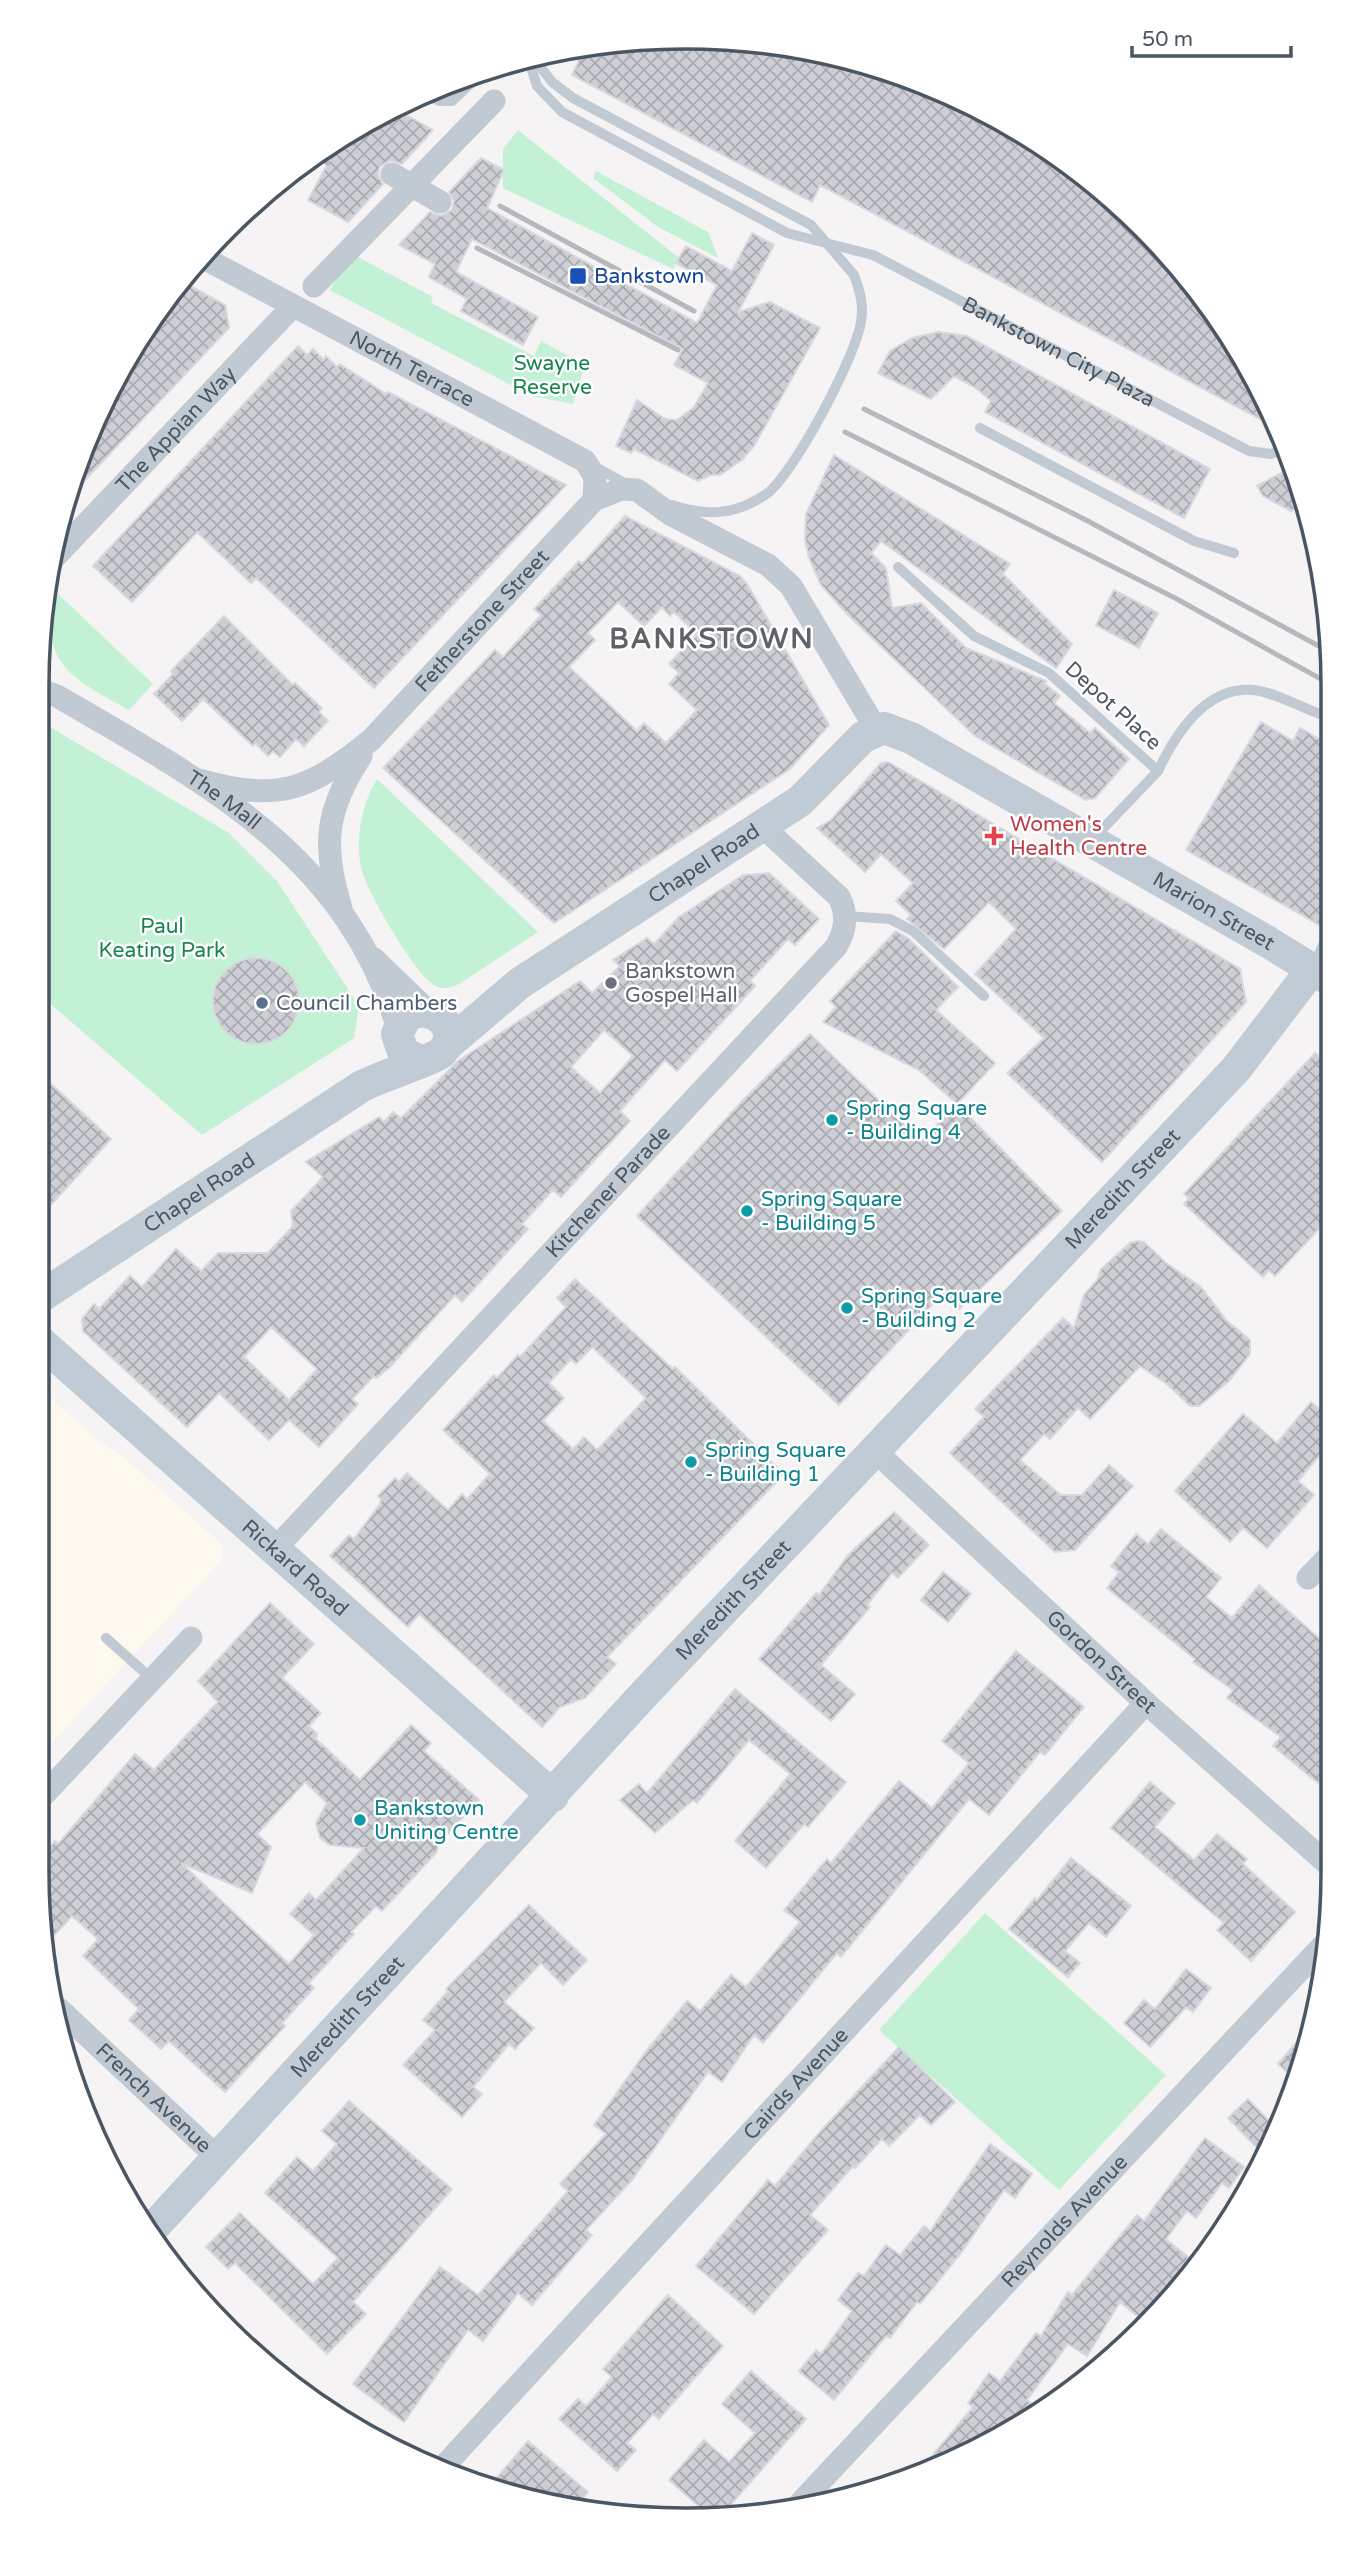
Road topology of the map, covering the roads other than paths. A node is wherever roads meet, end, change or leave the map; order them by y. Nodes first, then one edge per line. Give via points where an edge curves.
1 (538, 67) edge
2 (533, 68) edge
3 (465, 89) edge
4 (436, 100) edge
5 (495, 101) dead end
6 (402, 180) junction
7 (440, 202) dead end
8 (829, 243) junction
9 (211, 262) edge
10 (314, 286) dead end
11 (293, 306) junction
12 (980, 428) dead end
13 (1277, 452) edge
14 (585, 461) junction
15 (637, 490) junction
16 (594, 500) junction
17 (64, 550) edge
18 (1234, 553) dead end
19 (898, 567) dead end
20 (49, 693) edge
21 (1321, 714) edge
22 (876, 729) junction
23 (371, 740) junction
24 (1158, 771) junction
25 (199, 780) junction
26 (763, 827) junction
27 (1092, 840) junction
28 (342, 911) junction
29 (846, 916) junction
30 (372, 957) junction
31 (1321, 974) edge
32 (520, 983) junction
33 (984, 996) dead end
34 (431, 1012) junction
35 (398, 1031) junction
36 (434, 1053) junction
37 (362, 1086) junction
38 (49, 1291) edge
39 (49, 1350) edge
40 (876, 1452) junction
41 (274, 1550) junction
42 (1321, 1564) edge
43 (1308, 1578) dead end
44 (106, 1638) dead end
45 (191, 1638) dead end
46 (152, 1679) junction
47 (1146, 1703) junction
48 (49, 1789) edge
49 (553, 1796) junction
50 (1321, 1858) edge
51 (1316, 1953) edge
52 (65, 2014) edge
53 (218, 2158) junction
54 (156, 2225) edge
55 (448, 2462) edge
56 (806, 2496) edge

1 - 8 lane, Bankstown City Plaza via 573,98 802,220
2 - 8 lane, Bankstown City Plaza via 537,86 573,119 787,233
3 - 4 lane via 452,101
5 - 6 street
6 - 7 street
6 - 10 street
8 - 13 lane, Bankstown City Plaza via 873,255 1248,451
8 - 15 lane, Bankstown City Plaza, bridge via 854,275 863,307 856,341 790,468 769,492 742,508 712,514
9 - 11 street, North Terrace
11 - 14 street, North Terrace
11 - 17 street, The Appian Way
12 - 18 lane via 1194,541
14 - 15 lane, Bankstown City Plaza
14 - 16 street via 595,477
15 - 16 street via 621,489
15 - 22 street via 670,514 768,565 791,586
16 - 23 street, Fetherstone Street
19 - 24 lane, Depot Place via 974,636 1049,673
20 - 25 street, The Mall
21 - 24 lane via 1252,690 1225,696 1202,707 1184,724
22 - 26 street, Chapel Road via 810,794
22 - 27 street, Marion Street via 911,737
23 - 25 street, Fetherstone Street via 333,770 297,787 259,792
23 - 28 street, Fetherstone Street via 341,790 328,832 328,858
24 - 27 lane, Depot Place
25 - 28 street, The Mall via 279,841
26 - 29 street via 839,897
26 - 32 street, Chapel Road
27 - 31 street, Marion Street
28 - 30 street, The Mall
29 - 33 lane via 890,919 914,931
29 - 41 street, Kitchener Parade via 842,936 828,958
30 - 34 street, The Mall
30 - 35 street, The Mall
31 - 40 street, Meredith Street
32 - 34 street, Chapel Road
32 - 36 street, Chapel Road
34 - 35 street via 410,1014
34 - 36 street via 445,1024
35 - 36 street via 403,1052
35 - 37 street, Chapel Road via 383,1061
36 - 37 street, Chapel Road
37 - 38 street, Chapel Road
39 - 41 street, Rickard Road
40 - 47 street, Gordon Street
40 - 49 street, Meredith Street
41 - 49 street, Rickard Road
42 - 43 street
44 - 46 lane
45 - 46 street
46 - 48 street
47 - 50 street, Gordon Street
47 - 55 street, Cairds Avenue
49 - 53 street, Meredith Street
51 - 56 street, Reynolds Avenue
52 - 53 street, French Avenue
53 - 54 street, Meredith Street

